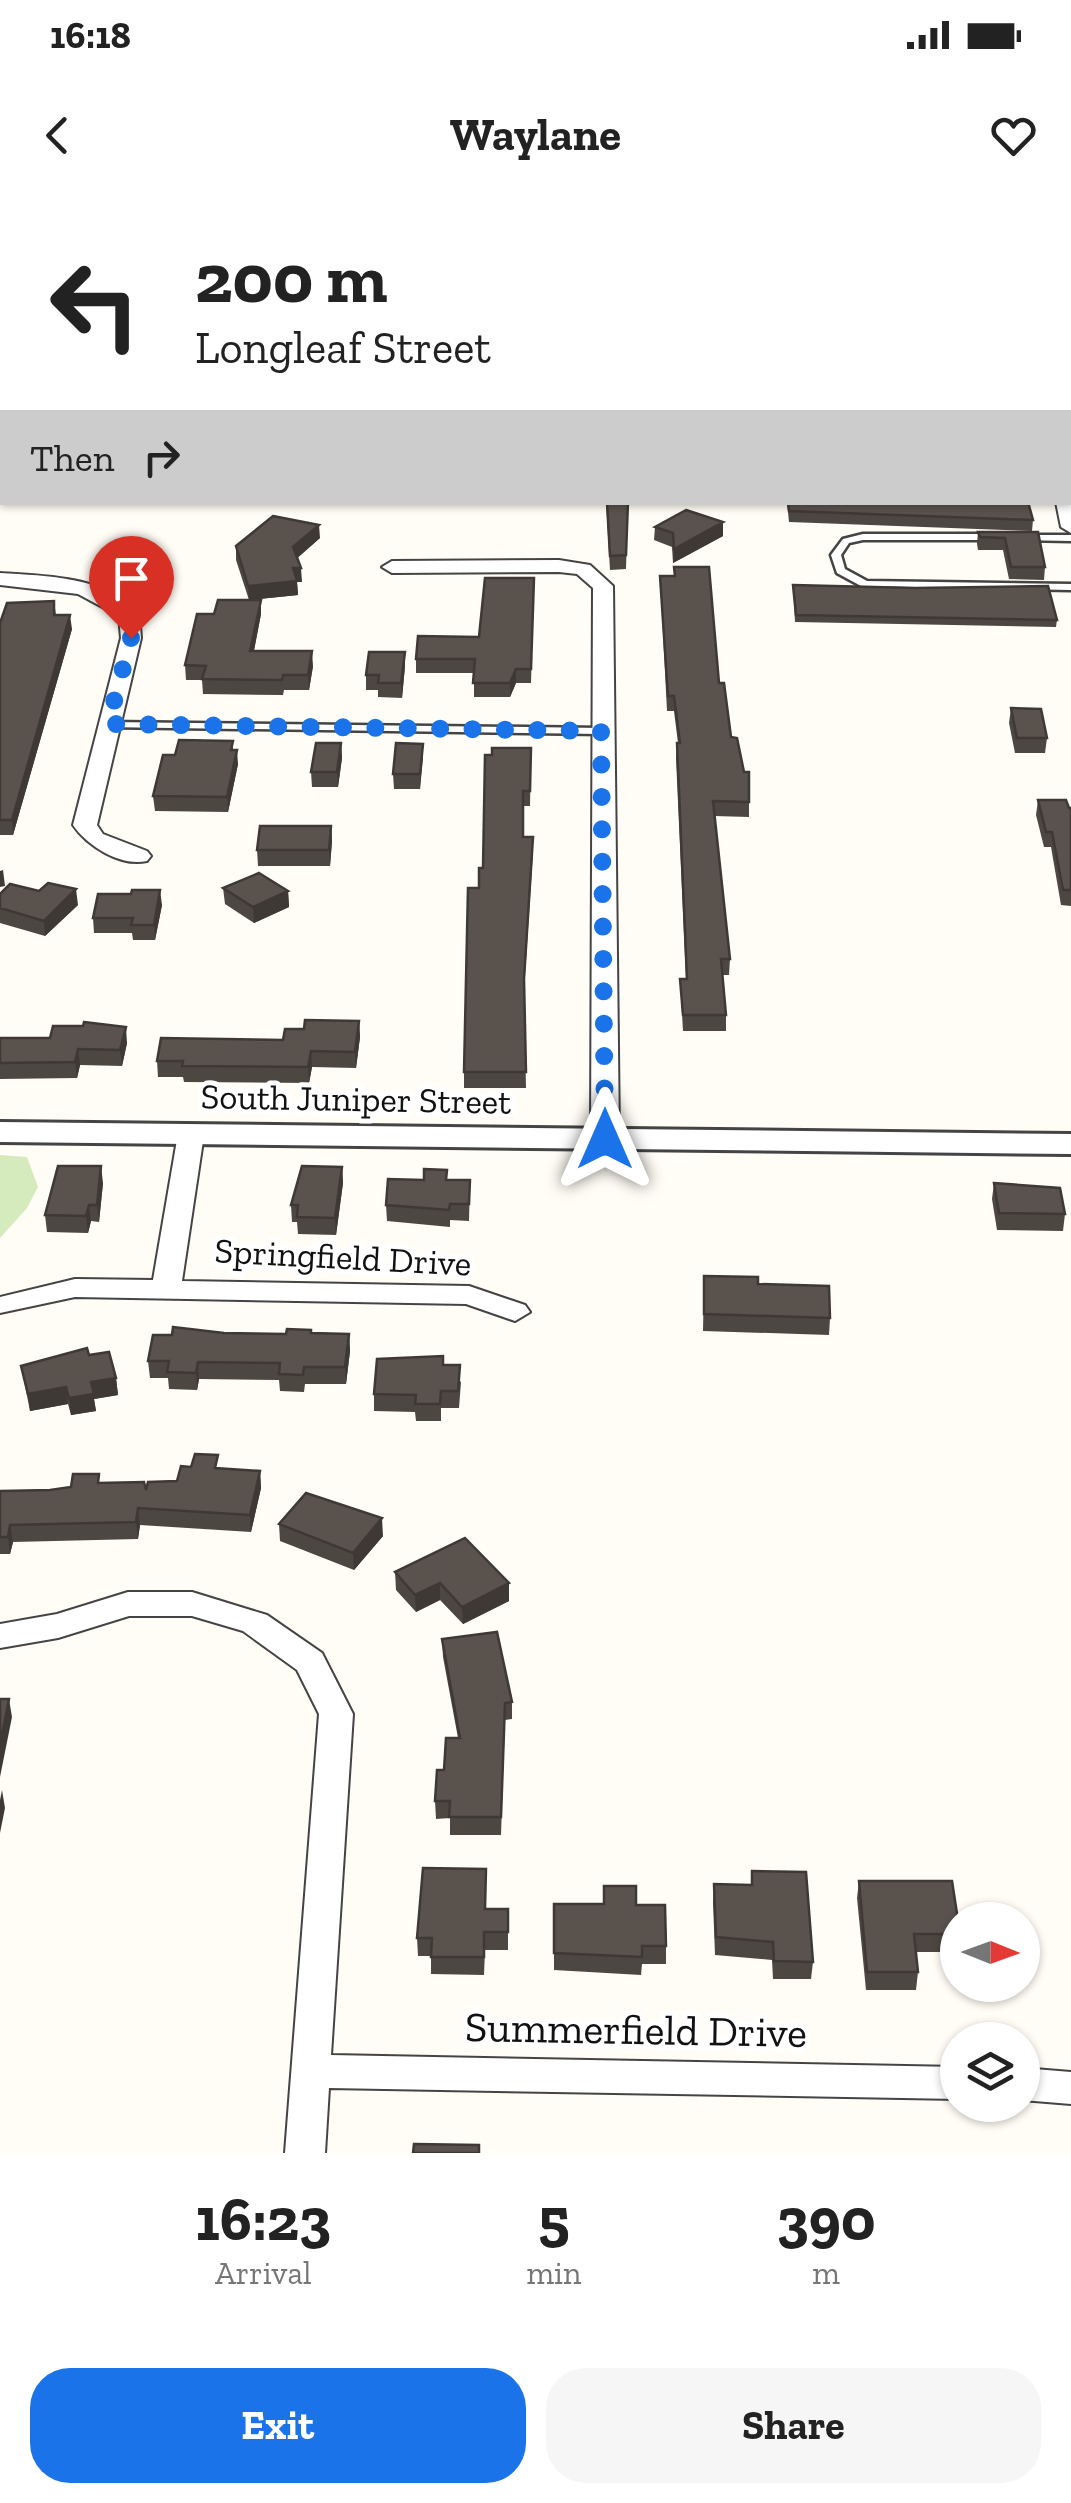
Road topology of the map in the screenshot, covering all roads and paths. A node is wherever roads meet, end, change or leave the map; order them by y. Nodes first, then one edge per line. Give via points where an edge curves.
1 (1071, 538) edge
2 (392, 566) dead end
3 (0, 579) edge
4 (1071, 587) edge
5 (108, 724) junction
6 (601, 731) junction
7 (139, 856) dead end
8 (0, 1132) edge
9 (191, 1134) junction
10 (605, 1139) junction
11 (1071, 1144) edge
12 (166, 1288) junction
13 (4, 1304) dead end
14 (515, 1312) dead end
15 (0, 1636) edge
16 (314, 2071) junction
17 (940, 2082) edge
18 (1040, 2085) edge
19 (1071, 2088) edge
20 (304, 2153) edge

1 - 4 lane via 863,537 846,541 836,555 841,572 865,584
2 - 6 street via 525,563 583,569 603,586
3 - 5 street via 91,590 129,614 131,638
5 - 6 lane
5 - 7 street via 85,825 94,839
6 - 10 street
8 - 9 street, South Juniper Street
9 - 10 street, South Juniper Street
9 - 12 street, Springfield Drive
10 - 11 street, South Juniper Street
12 - 13 street, Springfield Drive via 75,1288
12 - 14 street, Springfield Drive via 469,1295
15 - 16 street via 128,1604 192,1604 254,1623 310,1662 336,1714
16 - 17 street, Summerfield Drive
16 - 20 street
18 - 19 street

